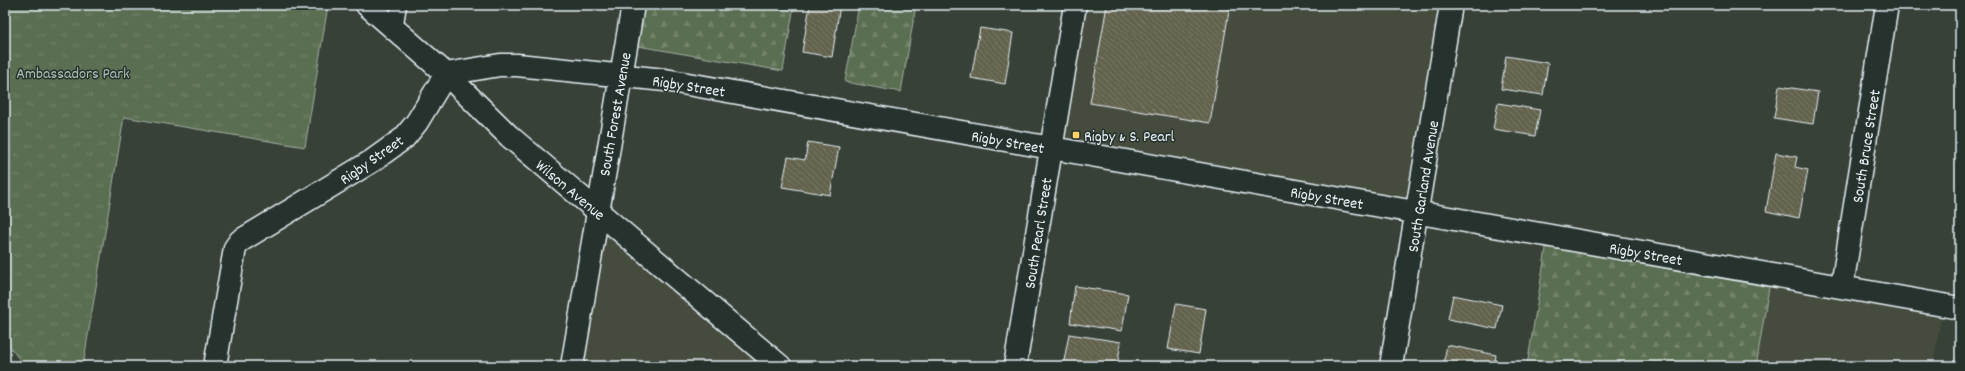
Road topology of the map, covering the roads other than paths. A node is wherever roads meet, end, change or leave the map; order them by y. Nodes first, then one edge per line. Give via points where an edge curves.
1 (367, 5) edge
2 (400, 5) edge
3 (633, 5) edge
4 (1075, 5) edge
5 (1451, 5) edge
6 (1887, 5) edge
7 (395, 30) junction
8 (446, 74) junction
9 (621, 76) junction
10 (1051, 148) junction
11 (598, 212) junction
12 (1418, 213) junction
13 (1842, 286) junction
14 (1960, 308) edge
15 (215, 366) edge
16 (572, 366) edge
17 (780, 366) edge
18 (1015, 366) edge
19 (1392, 366) edge

1 - 7 street, Wilson Avenue
2 - 7 lane
3 - 9 street, South Forest Avenue
4 - 10 street, South Pearl Street
5 - 12 street, South Garland Avenue
6 - 13 street, South Bruce Street
7 - 8 street, Wilson Avenue
8 - 9 street, Rigby Street via 500,65 517,65
8 - 11 street, Wilson Avenue via 509,136
8 - 15 street, Rigby Street via 417,122 404,138 372,161 240,241 235,248
9 - 10 street, Rigby Street via 665,80
9 - 11 street, South Forest Avenue
10 - 12 street, Rigby Street
10 - 18 street, South Pearl Street
11 - 16 street, South Forest Avenue
11 - 17 street, Wilson Avenue
12 - 13 street, Rigby Street
12 - 19 street, South Garland Avenue
13 - 14 street, Rigby Street

